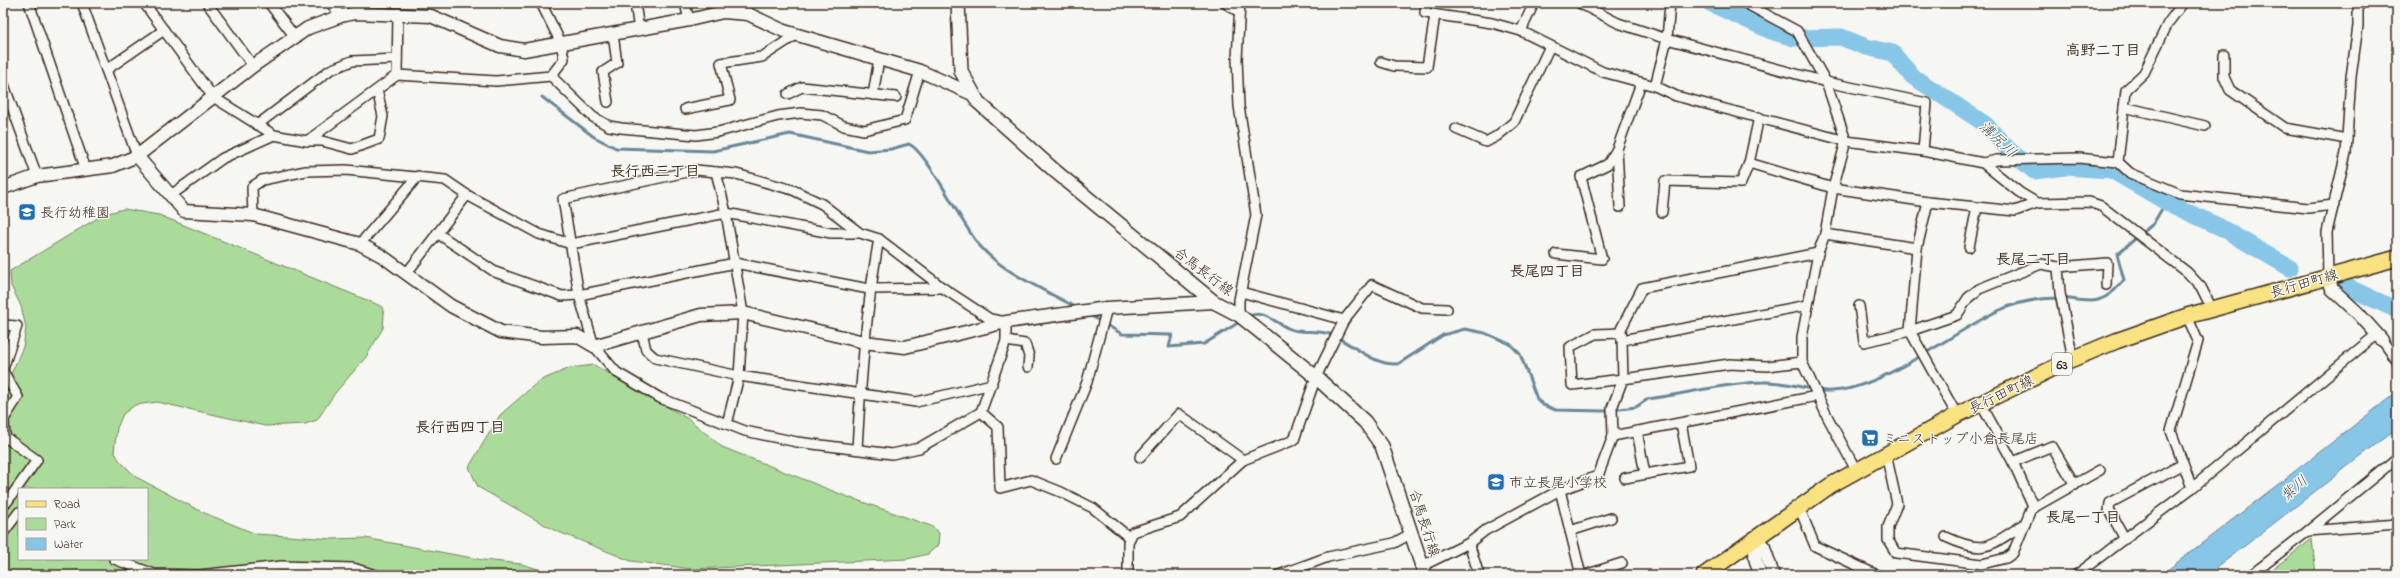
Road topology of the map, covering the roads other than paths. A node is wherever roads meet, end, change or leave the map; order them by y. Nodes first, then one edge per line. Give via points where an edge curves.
1 (29, 3) edge
2 (82, 3) edge
3 (144, 3) edge
4 (207, 3) edge
5 (269, 3) edge
6 (331, 3) edge
7 (541, 3) edge
8 (635, 3) edge
9 (685, 3) edge
10 (958, 3) edge
11 (1225, 3) edge
12 (1426, 3) edge
13 (1534, 3) edge
14 (1580, 3) edge
15 (1670, 3) edge
16 (1745, 3) edge
17 (2183, 3) edge
18 (2358, 3) edge
19 (356, 8) edge
20 (1240, 8) edge
21 (398, 13) junction
22 (1435, 15) junction
23 (341, 16) junction
24 (689, 20) junction
25 (164, 30) junction
26 (640, 30) junction
27 (1521, 31) junction
28 (613, 34) junction
29 (796, 35) junction
30 (295, 37) junction
31 (1667, 39) junction
32 (561, 43) junction
33 (1550, 46) junction
34 (2224, 55) dead end
35 (397, 59) junction
36 (879, 59) junction
37 (1381, 62) dead end
38 (254, 66) junction
39 (106, 70) junction
40 (920, 71) junction
41 (397, 75) junction
42 (550, 76) junction
43 (3, 82) edge
44 (1826, 82) junction
45 (1641, 83) junction
46 (1655, 86) junction
47 (377, 90) junction
48 (788, 94) dead end
49 (972, 94) junction
50 (873, 95) junction
51 (213, 97) junction
52 (896, 97) dead end
53 (608, 102) dead end
54 (2124, 107) junction
55 (685, 108) dead end
56 (1759, 117) junction
57 (257, 125) junction
58 (2205, 126) dead end
59 (1456, 129) dead end
60 (274, 135) junction
61 (2347, 139) junction
62 (307, 141) junction
63 (1846, 141) junction
64 (1617, 149) junction
65 (1924, 151) junction
66 (137, 156) junction
67 (2118, 162) junction
68 (1749, 163) junction
69 (1983, 163) junction
70 (86, 170) junction
71 (716, 172) junction
72 (37, 176) junction
73 (418, 176) junction
74 (3, 188) edge
75 (1833, 188) junction
76 (467, 195) junction
77 (171, 196) junction
78 (1928, 202) junction
79 (2037, 203) junction
80 (2334, 205) junction
81 (1620, 207) dead end
82 (1977, 207) junction
83 (1662, 212) dead end
84 (726, 213) junction
85 (254, 215) junction
86 (437, 233) junction
87 (860, 233) junction
88 (1825, 234) junction
89 (878, 239) junction
90 (360, 244) junction
91 (571, 244) junction
92 (1969, 247) dead end
93 (1917, 248) junction
94 (1818, 253) junction
95 (1556, 254) dead end
96 (2397, 258) edge
97 (735, 263) junction
98 (2058, 267) junction
99 (406, 274) junction
100 (2328, 276) junction
101 (2106, 285) dead end
102 (943, 288) junction
103 (869, 289) junction
104 (1241, 292) junction
105 (579, 295) junction
106 (1214, 302) junction
107 (1808, 305) junction
108 (1859, 306) dead end
109 (1107, 308) junction
110 (2212, 308) junction
111 (1447, 309) dead end
112 (743, 313) junction
113 (1239, 316) junction
114 (2187, 316) junction
115 (1344, 320) junction
116 (1006, 322) junction
117 (3, 325) edge
118 (1910, 331) junction
119 (642, 332) junction
120 (1621, 336) junction
121 (2379, 337) junction
122 (1006, 341) junction
123 (864, 342) junction
124 (594, 346) junction
125 (2074, 359) junction
126 (2397, 361) edge
127 (1802, 362) junction
128 (1028, 368) dead end
129 (3, 370) edge
130 (739, 376) junction
131 (1316, 377) junction
132 (1623, 379) junction
133 (992, 384) junction
134 (860, 394) junction
135 (1817, 396) junction
136 (1981, 404) junction
137 (980, 412) junction
138 (1957, 415) junction
139 (1681, 423) junction
140 (726, 424) junction
141 (1637, 431) junction
142 (1613, 436) junction
143 (857, 449) junction
144 (1886, 454) junction
145 (1140, 457) dead end
146 (2397, 458) edge
147 (1056, 459) dead end
148 (1243, 460) junction
149 (2013, 462) junction
150 (2183, 464) junction
151 (1856, 470) junction
152 (2100, 470) dead end
153 (1645, 474) junction
154 (1625, 478) dead end
155 (2075, 484) junction
156 (2192, 488) junction
157 (1560, 490) junction
158 (5, 500) edge
159 (1799, 507) junction
160 (2034, 508) junction
161 (18, 511) edge
162 (18, 513) edge
163 (1611, 518) dead end
164 (2025, 524) junction
165 (2397, 524) edge
166 (1570, 530) junction
167 (2308, 531) junction
168 (3, 533) edge
169 (1412, 533) junction
170 (1130, 538) junction
171 (1756, 538) junction
172 (1946, 538) dead end
173 (2125, 539) junction
174 (1469, 543) junction
175 (117, 560) edge
176 (1622, 563) dead end
177 (330, 568) junction
178 (1423, 570) edge
179 (338, 575) edge
180 (376, 575) edge
181 (1128, 575) edge
182 (1279, 575) edge
183 (1479, 575) edge
184 (1581, 575) edge
185 (1585, 575) edge
186 (1704, 575) edge
187 (1760, 575) edge
188 (1773, 575) edge
189 (1877, 575) edge
190 (2076, 575) edge
191 (2251, 575) edge

1 - 70 street
2 - 39 street
3 - 25 street
4 - 38 street
5 - 30 street
6 - 23 street
7 - 32 street
8 - 26 street
9 - 24 street
10 - 49 main road, 合馬長行線 via 961,71
11 - 20 street
12 - 22 street via 1425,13
13 - 27 street
14 - 31 street via 1618,23
15 - 31 street
16 - 44 street via 1797,31
17 - 54 street via 2168,23 2144,73 2126,90
18 - 61 street
19 - 21 street
19 - 23 street
20 - 104 street via 1237,59 1239,106 1256,215
21 - 32 street via 431,16 500,46 524,50
21 - 35 street
22 - 27 street via 1492,23
22 - 37 street via 1427,67 1394,66
23 - 30 street via 308,28
24 - 26 street
24 - 29 street via 723,12 748,14
25 - 39 street
25 - 51 street
26 - 28 street
27 - 33 street
28 - 32 street
28 - 53 street via 617,63 603,72
29 - 36 street
29 - 55 street via 762,57 720,63 730,100
30 - 38 street
31 - 44 street
31 - 46 street
32 - 42 street via 564,58
33 - 45 street via 1603,72
33 - 59 street via 1514,122 1486,142
34 - 61 street via 2224,77 2230,90 2285,128
35 - 41 street
35 - 57 street via 352,61 330,70
36 - 40 street
36 - 50 street
38 - 51 street
39 - 66 street
40 - 42 street via 905,120 877,129 864,130 844,126 822,115 801,113 696,135 609,126 593,117
40 - 49 street
41 - 42 street via 496,81
41 - 47 street
43 - 72 street
44 - 63 street
44 - 65 street via 1927,102
45 - 46 street
45 - 64 street
46 - 56 street via 1676,96
47 - 62 street
47 - 62 street via 383,116 379,138 352,149 322,141
48 - 50 street via 802,87
49 - 106 main road, 合馬長行線 via 1055,171
50 - 52 street
51 - 57 street
51 - 66 street
54 - 58 street
54 - 67 street
56 - 63 street
56 - 68 street
57 - 60 street
60 - 62 street
60 - 77 street via 223,158
61 - 80 street
63 - 65 street
63 - 75 street
64 - 81 street
64 - 95 street via 1608,164 1580,177 1602,259
65 - 69 street
66 - 70 street via 113,166
66 - 77 street
67 - 69 street via 2078,158 1997,160
67 - 80 street via 2130,173 2180,194 2308,208
68 - 75 street
68 - 83 street via 1741,183 1665,180
69 - 79 street
70 - 72 street
71 - 84 street
71 - 87 street via 736,174 793,190 822,204
71 - 91 street via 696,170 563,199
72 - 74 street
73 - 76 street via 445,180
73 - 85 street via 346,170 284,174 262,180 252,187
73 - 90 street
75 - 78 street
75 - 88 street
76 - 86 street
76 - 91 street via 539,234
77 - 85 street via 184,211
78 - 82 street
78 - 93 street
79 - 82 street via 2015,211
79 - 110 street via 2089,202 2111,211 2187,272 2201,287
80 - 100 street via 2326,232
82 - 92 street
84 - 87 street via 831,233
84 - 91 street
84 - 97 street
85 - 90 street
86 - 99 street
86 - 105 street via 494,272 562,296
87 - 89 street
88 - 93 street
88 - 94 street
89 - 102 street
89 - 103 street
90 - 99 street
91 - 105 street
93 - 118 street
94 - 107 street
94 - 120 street via 1642,288 1621,329
96 - 100 main road, 長行田町線 / 63
97 - 103 street
97 - 105 street
97 - 112 street
98 - 101 street via 2107,264
98 - 118 street via 2041,264 1979,289 1968,298 1957,315
98 - 125 street via 2060,293
99 - 124 street via 451,306 501,332 542,337 577,336
100 - 110 main road, 長行田町線 / 63
100 - 121 street via 2332,289
102 - 103 street
102 - 116 street via 990,319
103 - 123 street
104 - 113 street
104 - 115 street
105 - 124 street
106 - 109 street
106 - 113 main road, 合馬長行線
107 - 120 street
107 - 127 street via 1802,337
108 - 118 street via 1864,342
109 - 116 street
109 - 147 street via 1087,382
110 - 114 main road, 長行田町線 / 63
111 - 115 street via 1422,308 1372,285
112 - 119 street via 701,315
112 - 123 street
112 - 130 street
113 - 131 main road, 合馬長行線
114 - 125 main road, 長行田町線 / 63
114 - 150 street via 2198,341 2170,431
115 - 131 street
116 - 122 street
116 - 123 street via 905,347
117 - 129 street via 17,326
118 - 138 street
119 - 124 street
119 - 130 street via 646,350 655,358
120 - 132 street
120 - 132 street via 1595,334 1570,347 1572,385
121 - 126 street
121 - 156 street
122 - 128 street via 1025,344 1030,356
122 - 133 street
123 - 134 street
124 - 140 street via 616,372 660,398
125 - 136 main road, 長行田町線 / 63
127 - 132 street via 1767,366 1730,364
127 - 135 street
129 - 158 street via 18,397 4,419 5,438 37,460
130 - 134 street
130 - 140 street
131 - 148 street via 1294,440
131 - 169 main road, 合馬長行線 via 1365,422 1382,446
132 - 142 street via 1612,408
133 - 134 street via 916,402
133 - 137 street
134 - 143 street
135 - 139 street
135 - 151 street
136 - 138 main road, 長行田町線 / 63
136 - 149 street
137 - 143 street via 918,448 892,454
137 - 170 street via 998,427 1000,488 1031,480 1093,508
138 - 144 main road, 長行田町線 / 63
139 - 141 street
139 - 153 street via 1689,466
140 - 143 street via 745,431 797,442
141 - 142 street
141 - 153 street
142 - 157 street via 1598,476
144 - 151 main road, 長行田町線 / 63
144 - 164 street via 1897,504 1888,527 1888,540 1896,553 1982,564 2006,558 2013,553
145 - 148 street via 1180,414
146 - 167 street
148 - 170 street via 1180,517 1132,532
149 - 155 street via 2052,446
149 - 160 street
150 - 156 street
150 - 173 street via 2110,503 2109,510
151 - 159 main road, 長行田町線 / 63
152 - 155 street
153 - 154 street
155 - 160 street
156 - 173 street
157 - 166 street
157 - 174 street via 1486,530
158 - 161 street
159 - 171 main road, 長行田町線 / 63
159 - 189 street via 1815,546
160 - 164 street via 2031,509
162 - 168 street
163 - 166 street
164 - 172 street via 1984,548 1960,544
165 - 167 street
166 - 184 street
167 - 191 street
169 - 178 main road, 合馬長行線
169 - 182 street via 1394,543 1328,557
170 - 181 street
171 - 186 main road, 長行田町線 / 63
171 - 187 street via 1755,558
171 - 188 street via 1764,548
173 - 190 street
174 - 178 street
174 - 183 street
175 - 177 street via 154,574 199,575 282,566
176 - 185 street
177 - 179 street
177 - 180 street via 353,568

